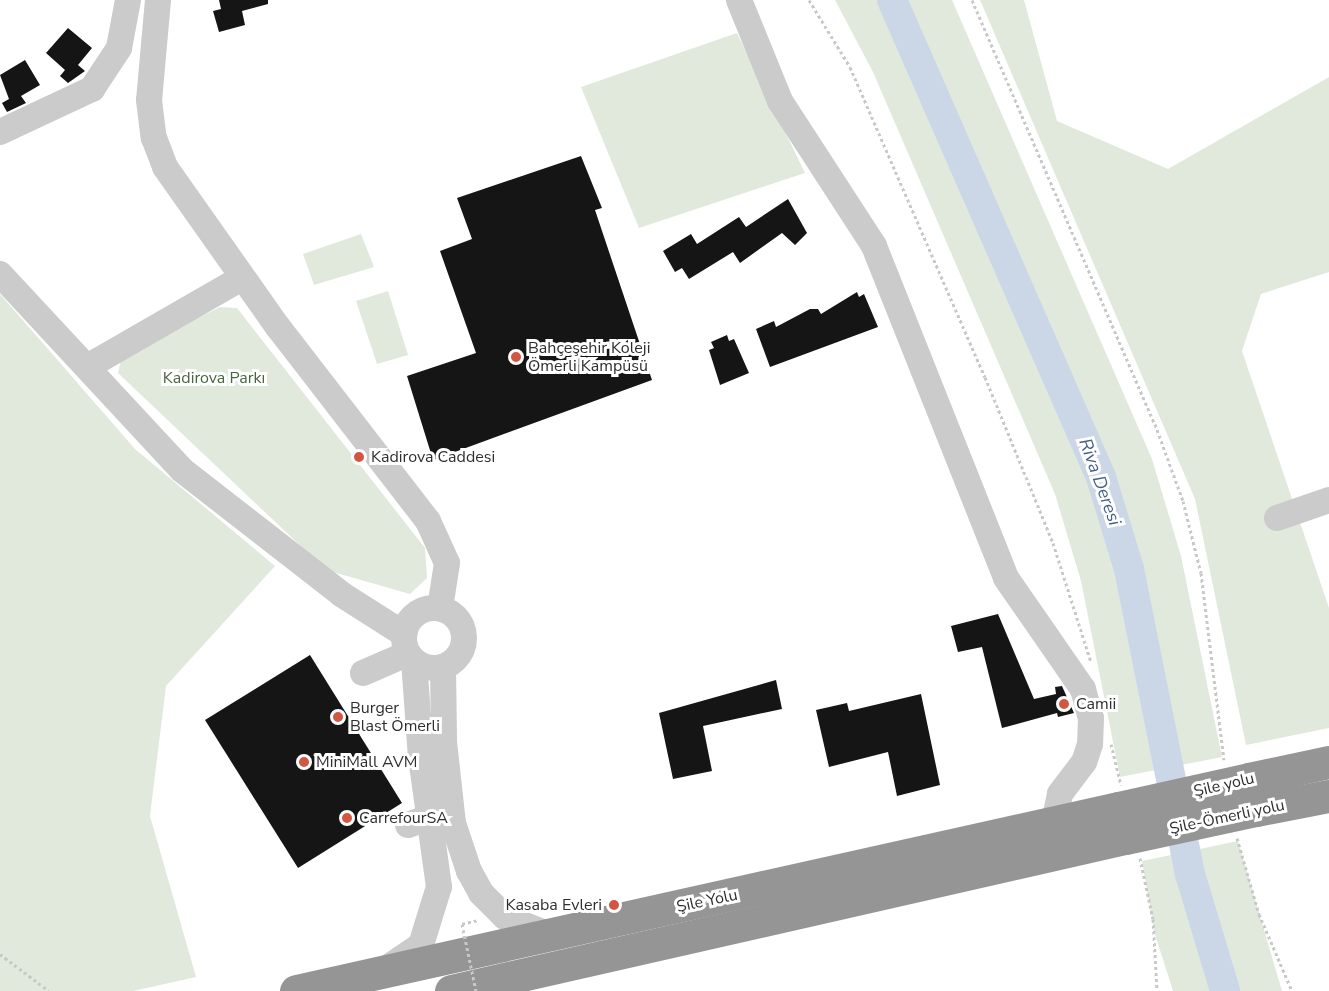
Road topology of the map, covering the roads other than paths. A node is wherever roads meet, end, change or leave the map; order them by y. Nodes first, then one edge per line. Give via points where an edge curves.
1 (128, 0) edge
2 (158, 0) edge
3 (739, 0) edge
4 (0, 132) edge
5 (0, 274) edge
6 (242, 278) junction
7 (87, 368) junction
8 (1329, 500) edge
9 (1277, 518) dead end
10 (440, 608) junction
11 (408, 650) junction
12 (443, 667) junction
13 (363, 673) dead end
14 (1329, 762) edge
15 (1329, 796) edge
16 (1242, 798) junction
17 (1127, 823) junction
18 (1054, 824) junction
19 (550, 935) junction
20 (544, 971) junction
21 (366, 976) junction
22 (296, 991) edge
23 (451, 991) edge
24 (506, 991) edge

1 - 4 street via 119,48 92,89
2 - 6 street via 149,100 154,138 175,184
3 - 18 street via 780,101 874,246 1006,578 1083,689 1091,718 1090,744 1084,762 1060,794
5 - 7 street
6 - 7 street
6 - 10 street via 437,536 447,563
7 - 11 street via 182,470
8 - 9 street
10 - 11 street via 421,610
10 - 12 street via 458,618 465,637 459,656
11 - 12 street via 433,669
11 - 13 street
11 - 21 street via 419,820 439,888 434,915 421,945 404,959
12 - 19 street via 444,742 453,823 469,871 481,893 505,917
14 - 16 highway, Şile yolu
15 - 16 highway, Şile-Ömerli yolu
16 - 17 highway, Şile yolu, bridge
17 - 18 highway, Şile Yolu
17 - 20 highway, Şile Yolu
18 - 19 highway, Şile Yolu
19 - 21 highway, Şile Yolu
20 - 23 highway, Şile Yolu
20 - 24 highway
21 - 22 highway, Şile Yolu

